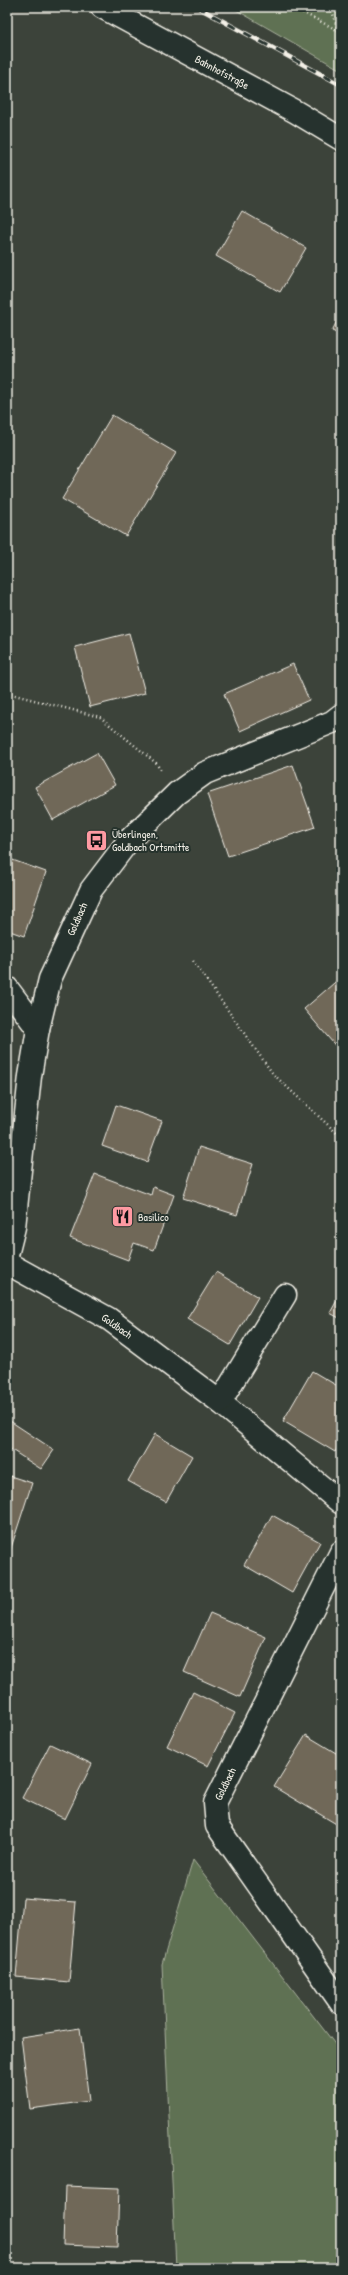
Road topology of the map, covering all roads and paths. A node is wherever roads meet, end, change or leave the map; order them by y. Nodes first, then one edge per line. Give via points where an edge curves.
1 (102, 7) edge
2 (292, 7) edge
3 (331, 7) edge
4 (340, 32) edge
5 (341, 139) edge
6 (7, 693) edge
7 (341, 715) edge
8 (178, 793) junction
9 (193, 961) dead end
10 (7, 988) edge
11 (38, 1029) junction
12 (341, 1137) edge
13 (7, 1255) edge
14 (7, 1263) edge
15 (285, 1295) dead end
16 (220, 1402) junction
17 (341, 1503) edge
18 (341, 1552) edge
19 (341, 2002) edge

1 - 5 street, Bahnhofstraße
2 - 4 path
3 - 4 path
6 - 8 path via 100,717 156,763
7 - 8 street, Goldbach via 332,722 205,773
8 - 11 street, Goldbach via 129,840 91,890 50,979
9 - 12 path via 273,1074
10 - 11 street
11 - 13 street, Goldbach via 30,1076 14,1227
14 - 16 street, Goldbach via 108,1319
15 - 16 street
16 - 17 street, Goldbach
18 - 19 street, Goldbach via 215,1803 217,1826

